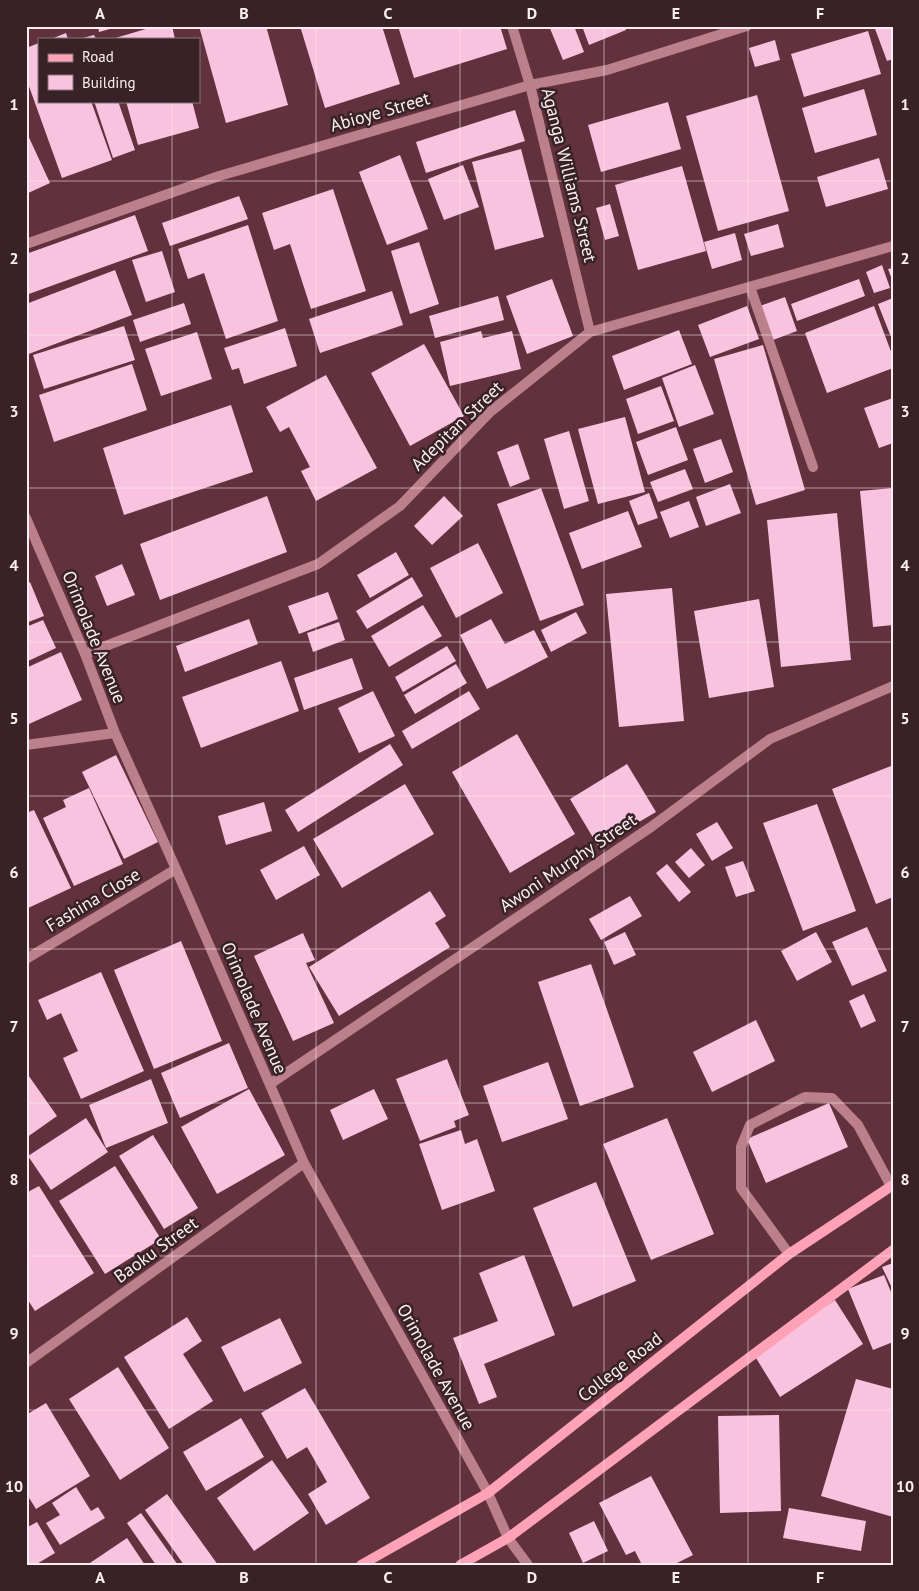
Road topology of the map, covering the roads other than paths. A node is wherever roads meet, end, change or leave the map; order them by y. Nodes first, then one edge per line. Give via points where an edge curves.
1 (512, 26) edge
2 (747, 26) edge
3 (530, 85) junction
4 (26, 244) edge
5 (893, 246) edge
6 (750, 287) junction
7 (590, 332) junction
8 (813, 467) dead end
9 (26, 518) edge
10 (85, 654) junction
11 (893, 686) edge
12 (115, 733) junction
13 (26, 745) edge
14 (176, 868) junction
15 (26, 959) edge
16 (270, 1084) junction
17 (304, 1163) junction
18 (892, 1185) edge
19 (893, 1250) edge
20 (789, 1254) junction
21 (26, 1363) edge
22 (488, 1494) junction
23 (508, 1538) junction
24 (362, 1565) edge
25 (460, 1565) edge
26 (528, 1565) edge

1 - 3 street, Aganga Williams Street
2 - 3 street, Abioye Street via 607,70
3 - 4 street, Abioye Street via 219,176
3 - 7 street, Aganga Williams Street
5 - 6 street, Adepitan Street
6 - 7 street, Adepitan Street
6 - 8 street
7 - 10 street, Adepitan Street via 490,412 400,506 318,564
9 - 10 street, Orimolade Avenue
10 - 12 street, Orimolade Avenue
11 - 16 street, Awoni Murphy Street via 770,739 651,827
12 - 13 street
12 - 14 street, Orimolade Avenue
14 - 15 street, Fashina Close
14 - 16 street, Orimolade Avenue
16 - 17 street, Orimolade Avenue
17 - 21 street, Baoku Street
17 - 22 street, Orimolade Avenue
18 - 20 main road, College Road
18 - 20 street via 858,1125 832,1098 805,1096 750,1125 741,1147 741,1188
19 - 23 main road
20 - 22 main road, College Road
22 - 23 street, Orimolade Avenue
22 - 24 main road, College Road
23 - 25 main road
23 - 26 street, Orimolade Avenue

